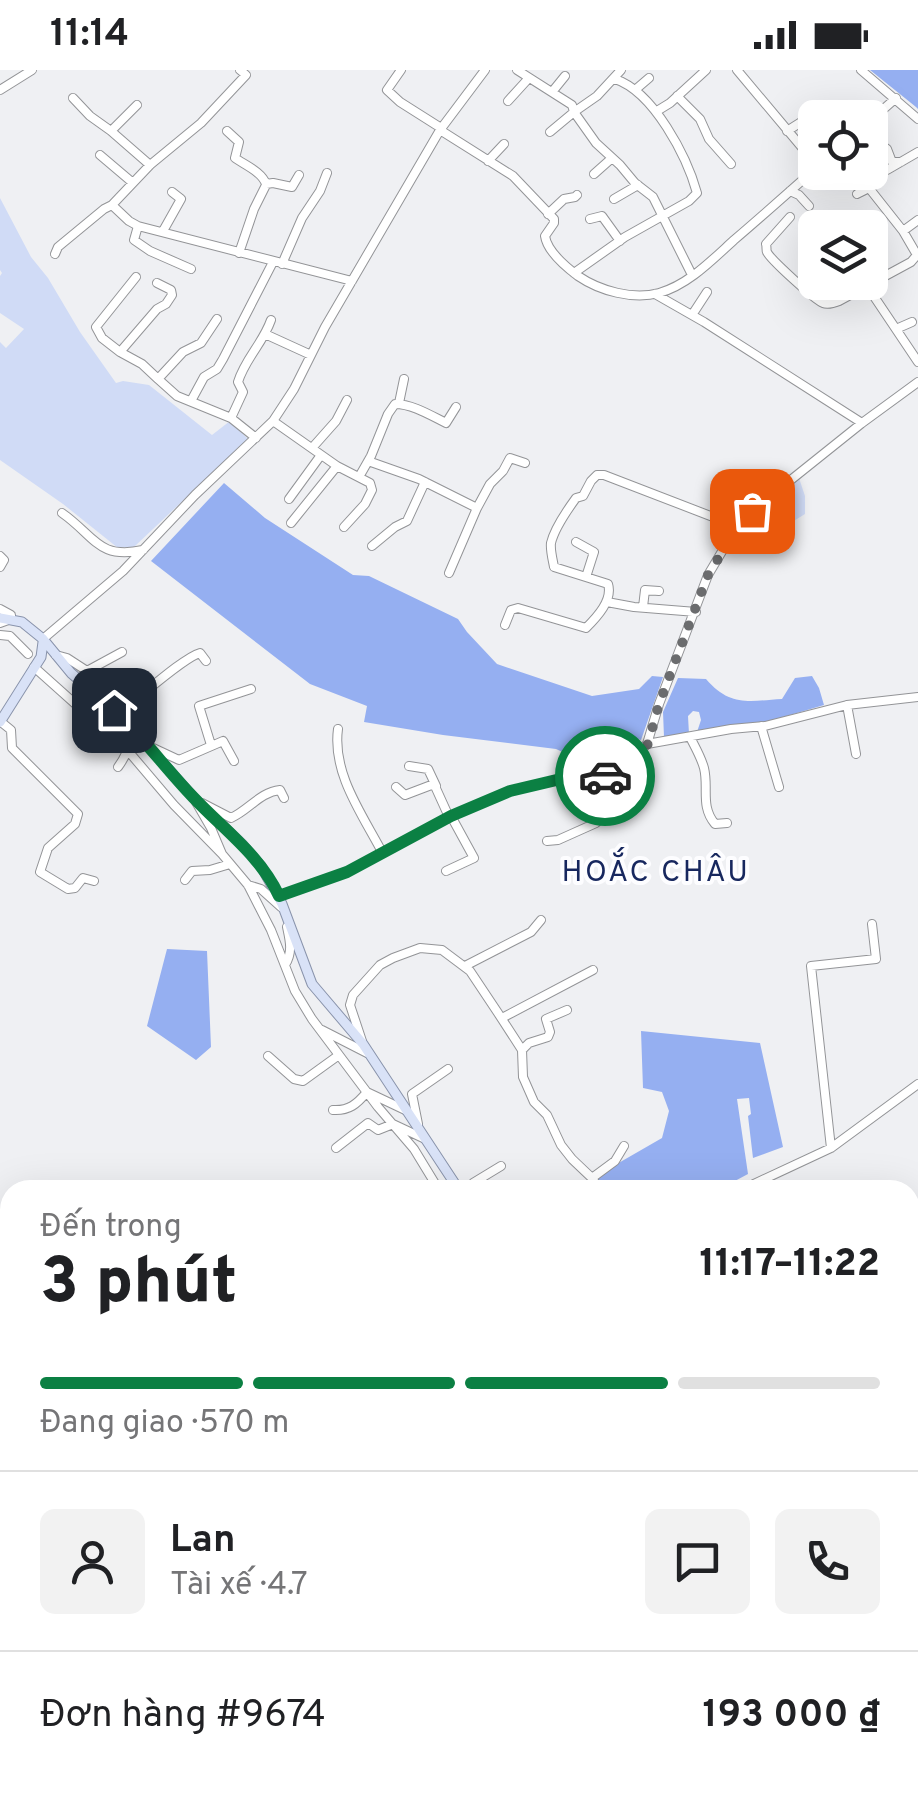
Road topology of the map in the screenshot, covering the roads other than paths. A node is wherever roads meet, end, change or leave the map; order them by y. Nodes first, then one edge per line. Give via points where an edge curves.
1 (32, 70) edge
2 (240, 70) edge
3 (401, 70) edge
4 (485, 70) edge
5 (517, 70) edge
6 (621, 70) edge
7 (737, 70) edge
8 (861, 70) edge
9 (700, 72) edge
10 (564, 76) dead end
11 (649, 78) dead end
12 (528, 79) junction
13 (615, 79) junction
14 (0, 90) edge
15 (635, 90) junction
16 (552, 92) junction
17 (678, 96) junction
18 (73, 98) dead end
19 (896, 98) junction
20 (508, 101) dead end
21 (137, 105) dead end
22 (888, 105) edge
23 (574, 112) junction
24 (657, 112) junction
25 (918, 119) edge
26 (798, 124) edge
27 (441, 129) junction
28 (111, 131) junction
29 (227, 131) dead end
30 (787, 131) junction
31 (550, 132) dead end
32 (504, 144) dead end
33 (798, 145) edge
34 (888, 152) edge
35 (918, 152) edge
36 (100, 155) dead end
37 (612, 158) junction
38 (488, 161) junction
39 (901, 162) junction
40 (731, 164) dead end
41 (150, 165) junction
42 (888, 169) edge
43 (327, 173) dead end
44 (594, 174) dead end
45 (299, 175) dead end
46 (267, 182) junction
47 (132, 184) junction
48 (798, 184) edge
49 (638, 185) junction
50 (871, 190) edge
51 (172, 192) dead end
52 (790, 192) junction
53 (577, 194) dead end
54 (614, 199) dead end
55 (112, 205) junction
56 (808, 206) dead end
57 (548, 214) junction
58 (663, 215) junction
59 (790, 217) dead end
60 (590, 219) dead end
61 (918, 220) edge
62 (138, 226) junction
63 (163, 231) junction
64 (903, 231) junction
65 (620, 241) junction
66 (239, 253) junction
67 (54, 254) dead end
68 (918, 256) edge
69 (277, 263) junction
70 (191, 269) dead end
71 (574, 273) junction
72 (692, 275) junction
73 (888, 275) edge
74 (136, 277) dead end
75 (352, 282) junction
76 (157, 283) dead end
77 (798, 283) edge
78 (708, 292) dead end
79 (655, 294) junction
80 (816, 300) edge
81 (841, 300) edge
82 (876, 300) edge
83 (692, 314) junction
84 (217, 320) dead end
85 (270, 320) dead end
86 (912, 322) dead end
87 (896, 329) junction
88 (265, 334) junction
89 (120, 352) junction
90 (310, 355) junction
91 (918, 362) edge
92 (158, 379) junction
93 (404, 379) dead end
94 (918, 382) edge
95 (347, 400) dead end
96 (191, 401) junction
97 (399, 403) junction
98 (456, 407) dead end
99 (231, 418) junction
100 (273, 421) junction
101 (862, 422) junction
102 (256, 438) junction
103 (312, 448) junction
104 (322, 455) junction
105 (368, 461) junction
106 (525, 463) dead end
107 (337, 466) junction
108 (359, 476) junction
109 (425, 482) junction
110 (289, 500) dead end
111 (476, 508) junction
112 (62, 513) dead end
113 (291, 523) dead end
114 (344, 527) dead end
115 (739, 527) junction
116 (576, 542) dead end
117 (372, 546) dead end
118 (143, 550) junction
119 (0, 556) edge
120 (0, 567) edge
121 (448, 574) dead end
122 (586, 577) junction
123 (659, 591) dead end
124 (607, 602) junction
125 (642, 608) junction
126 (0, 609) edge
127 (696, 612) junction
128 (4, 620) edge
129 (505, 624) dead end
130 (0, 635) edge
131 (43, 639) junction
132 (122, 652) dead end
133 (28, 654) dead end
134 (56, 655) junction
135 (206, 662) dead end
136 (34, 667) junction
137 (251, 689) dead end
138 (96, 696) junction
139 (918, 698) edge
140 (846, 705) junction
141 (114, 710) junction
142 (0, 722) edge
143 (761, 726) junction
144 (338, 729) dead end
145 (690, 737) junction
146 (648, 744) junction
147 (146, 745) junction
148 (210, 745) junction
149 (129, 752) junction
150 (856, 754) dead end
151 (234, 761) dead end
152 (409, 766) dead end
153 (118, 767) dead end
154 (581, 778) junction
155 (436, 786) junction
156 (396, 787) dead end
157 (779, 788) dead end
158 (194, 798) junction
159 (284, 798) dead end
160 (450, 816) junction
161 (726, 824) dead end
162 (547, 840) dead end
163 (382, 852) junction
164 (222, 854) junction
165 (230, 864) junction
166 (446, 870) dead end
167 (184, 880) dead end
168 (94, 881) dead end
169 (248, 885) junction
170 (279, 896) junction
171 (285, 913) junction
172 (541, 920) dead end
173 (872, 924) dead end
174 (285, 966) junction
175 (464, 966) junction
176 (593, 970) dead end
177 (567, 1010) dead end
178 (502, 1018) junction
179 (318, 1028) junction
180 (365, 1049) junction
181 (522, 1050) junction
182 (339, 1055) junction
183 (268, 1056) dead end
184 (448, 1068) dead end
185 (918, 1084) edge
186 (367, 1092) junction
187 (333, 1110) dead end
188 (405, 1110) junction
189 (393, 1124) junction
190 (423, 1136) junction
191 (624, 1146) dead end
192 (336, 1148) dead end
193 (830, 1148) junction
194 (501, 1166) dead end
195 (592, 1178) joint
196 (433, 1180) edge
197 (452, 1180) edge
198 (478, 1180) edge
199 (762, 1180) edge

1 - 14 street
2 - 41 street via 246,75 211,113
3 - 27 street via 387,90
4 - 27 street
5 - 12 street
6 - 13 street
7 - 30 street
8 - 19 street
9 - 17 street
10 - 16 street
11 - 15 street
12 - 16 street
12 - 20 street
13 - 15 street
13 - 23 street
15 - 24 street
16 - 23 street
17 - 24 street
17 - 40 street
18 - 28 street
19 - 22 street
19 - 25 street
21 - 28 street
23 - 31 street
23 - 37 street
24 - 58 street via 697,191
26 - 30 street
27 - 38 street
27 - 75 street
28 - 41 street
29 - 46 street via 238,142 235,158
30 - 33 street
32 - 38 street
34 - 39 street via 892,162
35 - 39 street
36 - 47 street
37 - 44 street
37 - 49 street
38 - 57 street
39 - 42 street
41 - 47 street
43 - 69 street
45 - 46 street via 292,187
46 - 66 street
47 - 55 street
48 - 52 street
49 - 54 street
49 - 58 street
50 - 64 street
51 - 63 street via 181,199
52 - 56 street
52 - 72 street
53 - 57 street
55 - 62 street
55 - 67 street
57 - 71 street via 554,221 546,245
58 - 65 street
58 - 72 street
59 - 77 street via 766,244 780,269
60 - 65 street via 602,216
61 - 64 street
62 - 63 street
62 - 70 street via 134,240
63 - 66 street
64 - 68 street
65 - 71 street
66 - 69 street
68 - 73 street
69 - 75 street
69 - 96 street
71 - 79 street via 606,290
72 - 79 street
74 - 89 street via 96,327
75 - 90 street
76 - 89 street via 173,294
78 - 83 street
79 - 83 street
80 - 81 street
82 - 87 street
83 - 101 street
84 - 92 street via 202,343
85 - 88 street
86 - 87 street
87 - 91 street
88 - 90 street
88 - 99 street via 240,374 242,392
89 - 92 street
90 - 100 street
92 - 96 street
93 - 97 street
94 - 101 street
95 - 103 street
96 - 99 street
97 - 98 street via 445,423
97 - 105 street via 390,408
99 - 102 street
100 - 102 street
100 - 103 street
101 - 115 street
102 - 118 street
103 - 104 street
104 - 107 street
104 - 110 street
105 - 108 street
105 - 109 street
106 - 111 street via 509,459
107 - 108 street
107 - 113 street
108 - 114 street via 372,491
109 - 111 street
109 - 117 street via 407,521
111 - 121 street
112 - 118 street via 101,548
115 - 122 street via 597,475 568,509 551,545 553,566
115 - 127 street via 708,575
116 - 122 street via 594,552
118 - 131 street
119 - 120 street
122 - 124 street via 608,584
123 - 125 street via 645,590
124 - 125 street
124 - 129 street via 586,628 518,608
125 - 127 street
126 - 128 street via 11,615
127 - 146 street
128 - 131 main road via 22,622
130 - 133 street
131 - 134 main road
131 - 136 main road
132 - 134 street via 87,671
134 - 138 main road
135 - 138 street via 200,653 188,656 129,704
136 - 142 main road
136 - 149 street
137 - 148 street via 199,706
138 - 141 main road
139 - 140 street
140 - 143 street
140 - 150 street
141 - 147 main road
141 - 149 street
142 - 168 street via 12,730 12,748 78,814 48,848 40,872 68,890 83,878
143 - 145 street
143 - 157 street
144 - 163 street via 340,764
145 - 146 street
145 - 161 street via 705,774 709,817
146 - 154 street via 610,776
147 - 148 street via 178,760
147 - 158 main road
148 - 151 street via 223,741
149 - 153 street
149 - 164 street
152 - 155 street via 428,769
154 - 160 street via 537,783
154 - 162 street via 596,823
155 - 156 street via 405,796
155 - 160 street
158 - 159 street via 230,818 275,790
158 - 164 street
158 - 170 main road via 262,866
160 - 163 street
160 - 166 street via 474,858
163 - 170 street
164 - 165 street
165 - 167 street via 192,871
165 - 169 street
169 - 171 street
169 - 174 street
170 - 171 main road
171 - 174 street via 291,946
171 - 180 main road via 312,984
172 - 175 street via 531,932
173 - 193 street via 876,959 812,966
174 - 179 street
175 - 178 street
175 - 180 street via 432,948 380,965 351,998
176 - 178 street
177 - 181 street via 546,1019 548,1038
178 - 181 street
179 - 180 street
179 - 182 street
180 - 188 main road
181 - 195 street via 534,1102
182 - 183 street via 303,1081
182 - 186 street
184 - 190 street via 412,1094
185 - 193 street
186 - 187 street via 352,1107
186 - 188 street
186 - 189 street
188 - 190 main road
189 - 190 street
189 - 192 street via 378,1130 366,1124
189 - 196 street
190 - 197 main road
191 - 195 street
193 - 199 street
194 - 198 street

